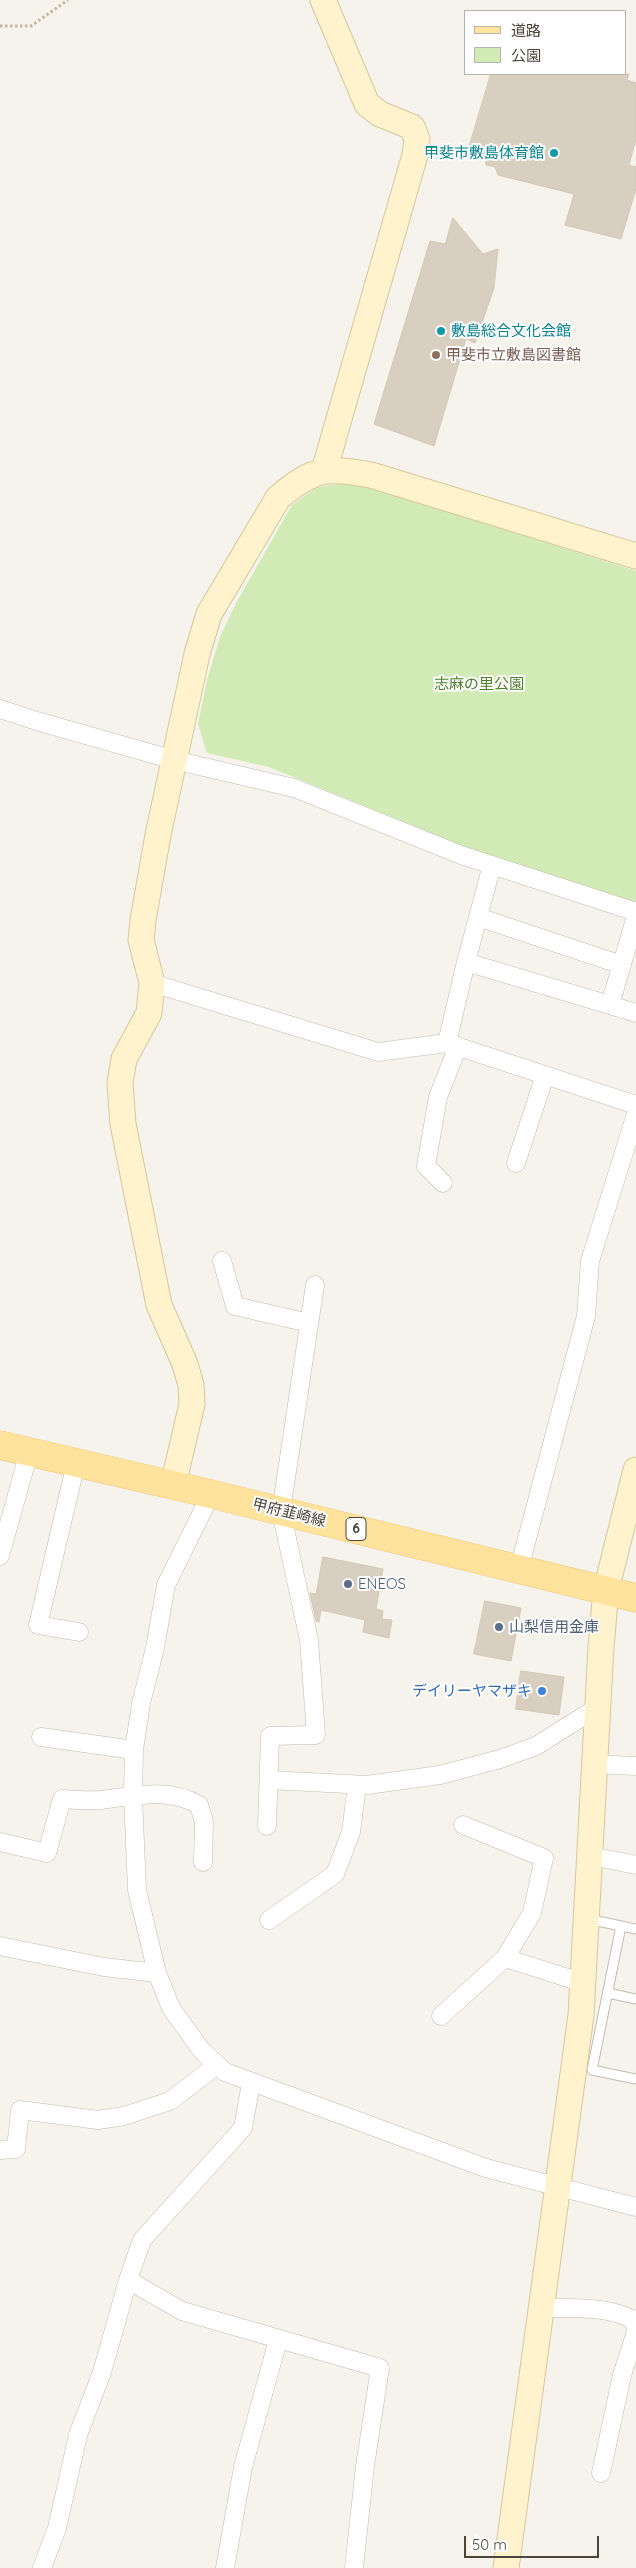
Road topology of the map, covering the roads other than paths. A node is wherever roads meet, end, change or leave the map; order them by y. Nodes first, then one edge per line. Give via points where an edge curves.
1 (323, 0) edge
2 (324, 471) junction
3 (636, 556) edge
4 (0, 709) edge
5 (174, 760) junction
6 (492, 865) junction
7 (636, 914) edge
8 (478, 917) junction
9 (466, 962) junction
10 (622, 965) junction
11 (152, 983) junction
12 (610, 1005) junction
13 (636, 1013) edge
14 (452, 1044) junction
15 (545, 1075) junction
16 (636, 1105) edge
17 (636, 1114) edge
18 (516, 1163) dead end
19 (444, 1183) dead end
20 (222, 1261) dead end
21 (315, 1284) dead end
22 (309, 1323) junction
23 (0, 1445) edge
24 (29, 1452) junction
25 (76, 1463) junction
26 (636, 1470) edge
27 (173, 1485) junction
28 (211, 1494) junction
29 (281, 1511) junction
30 (0, 1556) edge
31 (519, 1569) junction
32 (606, 1590) junction
33 (636, 1598) edge
34 (79, 1632) dead end
35 (598, 1707) junction
36 (40, 1737) dead end
37 (134, 1750) junction
38 (595, 1764) junction
39 (636, 1766) edge
40 (268, 1780) junction
41 (357, 1785) junction
42 (133, 1796) junction
43 (463, 1825) dead end
44 (267, 1826) dead end
45 (0, 1842) edge
46 (591, 1856) junction
47 (203, 1862) dead end
48 (636, 1866) edge
49 (588, 1918) junction
50 (269, 1920) dead end
51 (621, 1926) junction
52 (636, 1929) edge
53 (0, 1946) edge
54 (505, 1958) junction
55 (157, 1973) junction
56 (584, 1982) junction
57 (608, 1993) junction
58 (636, 1999) edge
59 (441, 2016) dead end
60 (217, 2065) junction
61 (636, 2079) edge
62 (251, 2083) junction
63 (0, 2150) edge
64 (560, 2186) junction
65 (636, 2207) edge
66 (128, 2280) junction
67 (543, 2308) junction
68 (636, 2327) edge
69 (636, 2332) edge
70 (278, 2340) junction
71 (602, 2473) dead end
72 (42, 2568) edge
73 (224, 2568) edge
74 (354, 2568) edge
75 (506, 2568) edge

1 - 2 street via 367,104 380,114 412,127 417,139
2 - 3 street via 343,470 371,475
2 - 5 street via 295,483 278,498 209,614
4 - 5 street
5 - 6 street via 294,788
5 - 11 street via 141,940
6 - 7 street
6 - 8 street
7 - 10 street
8 - 9 street
8 - 10 street
9 - 12 street
9 - 14 street
10 - 12 street
11 - 14 street via 378,1052
11 - 27 street via 149,1013 124,1060 120,1083 123,1124 159,1305 185,1364 191,1386 192,1404
12 - 13 street
14 - 15 street
14 - 19 street via 438,1097 426,1166
15 - 16 street
15 - 18 street
17 - 31 street via 590,1261 586,1316
20 - 22 street via 235,1306
21 - 22 street
22 - 29 street
23 - 24 main road, 甲府韮崎線 / 6
24 - 25 main road, 甲府韮崎線 / 6
24 - 30 street
25 - 27 main road, 甲府韮崎線 / 6
25 - 34 street via 38,1625
26 - 32 street
27 - 28 main road, 甲府韮崎線 / 6
28 - 29 main road, 甲府韮崎線 / 6
28 - 37 street via 166,1585
29 - 31 main road, 甲府韮崎線 / 6
29 - 40 street via 309,1640 316,1735 270,1736
31 - 32 main road, 甲府韮崎線 / 6
32 - 33 main road, 甲府韮崎線 / 6
32 - 35 street
35 - 38 street
35 - 41 street via 536,1746 500,1759 440,1775
36 - 37 street
37 - 42 street
38 - 39 street
38 - 46 street
40 - 41 street
40 - 44 street
41 - 50 street via 351,1832 335,1874
42 - 45 street via 98,1800 62,1799 47,1853
42 - 47 street via 163,1793 188,1798 199,1805 204,1822
42 - 55 street via 138,1890
43 - 54 street via 544,1858 532,1913
46 - 48 street
46 - 49 street
49 - 51 lane
49 - 56 street
51 - 52 lane
51 - 57 lane
53 - 55 street via 104,1967
54 - 56 street
54 - 59 street
55 - 60 street via 171,2008 202,2051
56 - 64 street
57 - 58 lane
57 - 61 lane via 592,2070
60 - 62 street
60 - 63 street via 170,2101 124,2116 98,2120 20,2110 16,2149
62 - 64 street via 486,2168
62 - 66 street via 243,2128 142,2240
64 - 65 street
64 - 67 street
66 - 70 street via 182,2311
66 - 72 street via 102,2372 78,2435 57,2528
67 - 68 street via 624,2314
67 - 75 street
69 - 71 street via 622,2375
70 - 73 street via 243,2467
70 - 74 street via 380,2368

